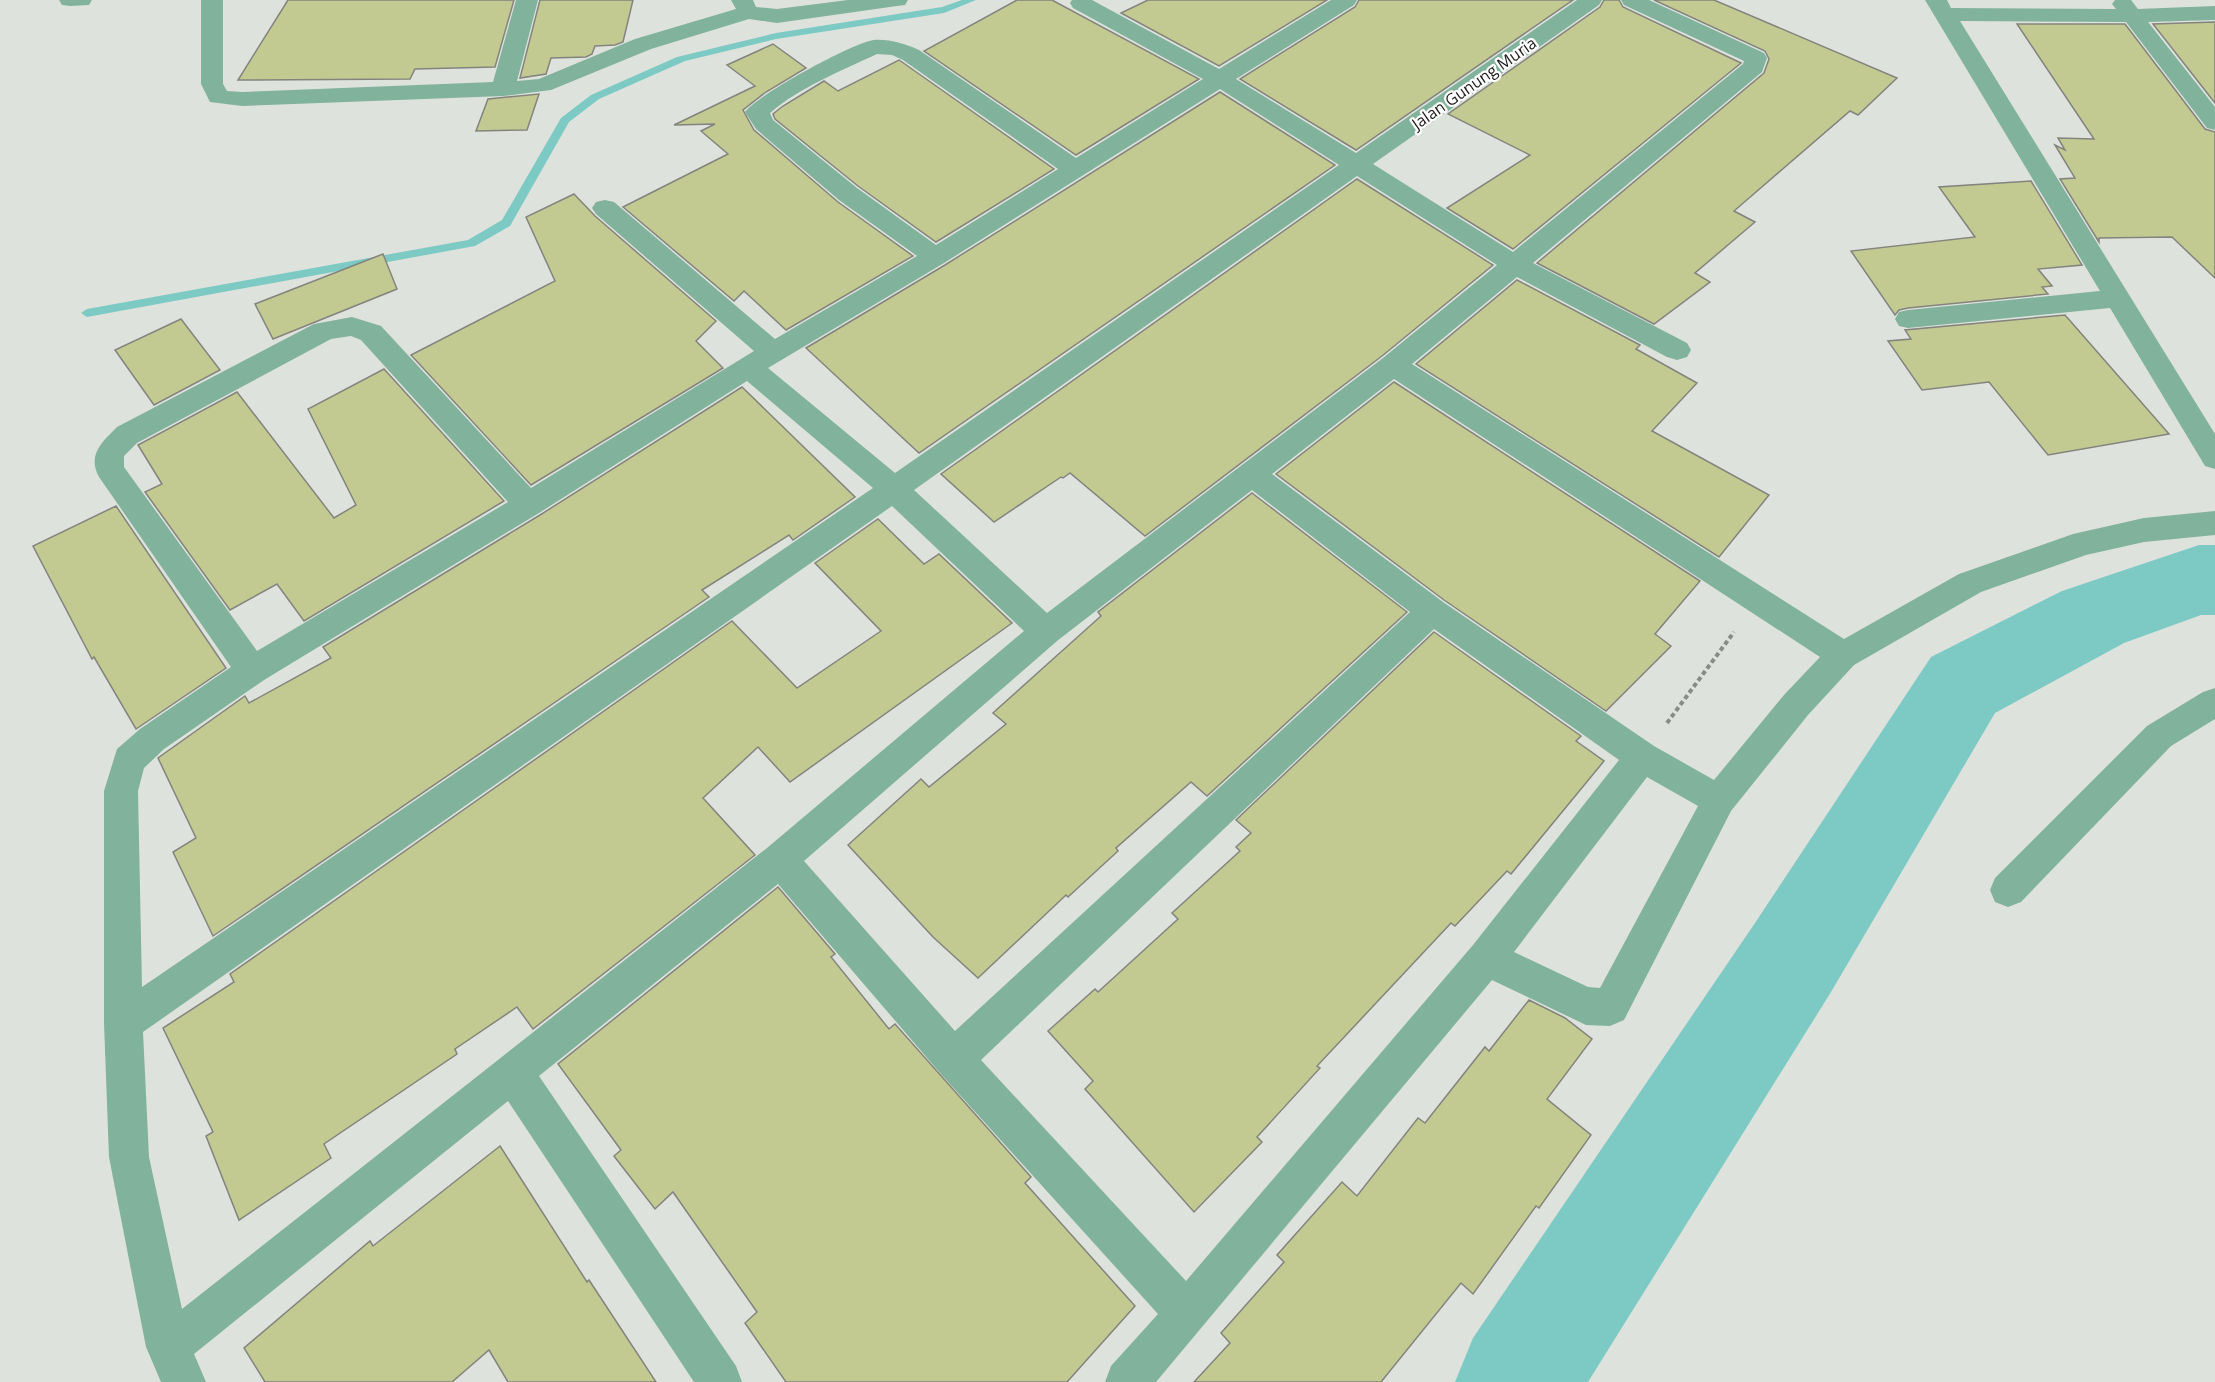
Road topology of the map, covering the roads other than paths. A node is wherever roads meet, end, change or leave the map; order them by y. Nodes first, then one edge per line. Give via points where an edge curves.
1 (70, 0) edge
2 (81, 0) edge
3 (212, 0) edge
4 (527, 0) edge
5 (897, 0) edge
6 (1346, 0) edge
7 (1591, 0) edge
8 (1632, 0) edge
9 (1081, 1) edge
10 (745, 6) edge
11 (1940, 7) edge
12 (2126, 8) edge
13 (2215, 13) edge
14 (1220, 79) junction
15 (503, 89) junction
16 (2215, 123) edge
17 (1357, 166) junction
18 (1075, 169) junction
19 (605, 208) dead end
20 (935, 257) junction
21 (1514, 264) junction
22 (2119, 298) junction
23 (1908, 318) dead end
24 (1677, 350) dead end
25 (761, 360) junction
26 (1394, 365) junction
27 (2215, 458) edge
28 (1253, 475) junction
29 (894, 489) junction
30 (528, 506) junction
31 (2215, 523) edge
32 (1432, 611) junction
33 (1046, 632) junction
34 (1843, 655) junction
35 (252, 670) junction
36 (2215, 702) edge
37 (1642, 757) junction
38 (1719, 800) junction
39 (780, 860) junction
40 (2008, 890) dead end
41 (1486, 958) junction
42 (123, 1023) junction
43 (954, 1059) junction
44 (513, 1073) junction
45 (1187, 1314) junction
46 (168, 1347) junction
47 (184, 1382) edge
48 (720, 1382) edge
49 (1126, 1382) edge

1 - 2 street
3 - 15 street via 212,84 218,97
4 - 15 street
5 - 10 street via 777,16
6 - 14 street
7 - 17 street, Jalan Gunung Muria
8 - 21 street via 1744,51 1756,58 1754,66
9 - 14 street
10 - 15 street via 543,85
11 - 12 street
11 - 22 street
12 - 13 street
12 - 16 street
14 - 17 street
14 - 18 street
17 - 21 street
17 - 29 street, Jalan Gunung Muria
18 - 20 street
18 - 20 street via 896,48 874,47 823,71 757,112 764,124 848,194
19 - 25 street
20 - 25 street
21 - 24 street
21 - 26 street
22 - 23 street
22 - 27 street
25 - 29 street
25 - 30 street
26 - 28 street
26 - 34 street
28 - 32 street
28 - 33 street
29 - 33 street
29 - 42 street, Jalan Gunung Muria
30 - 35 street
30 - 35 street via 371,333 352,326 324,331 127,435 109,453 108,469
31 - 34 street via 2144,530 2084,543 1970,583
32 - 37 street
32 - 43 street
33 - 39 street
34 - 38 street via 1796,705
35 - 42 street via 152,739 129,760 121,791
36 - 40 street via 2159,736
37 - 38 street
37 - 41 street
38 - 41 street via 1610,1007 1586,1006
39 - 43 street
39 - 44 street
41 - 45 street
42 - 46 street via 129,1157
43 - 45 street
44 - 46 street
44 - 48 street
45 - 49 street
46 - 47 street

